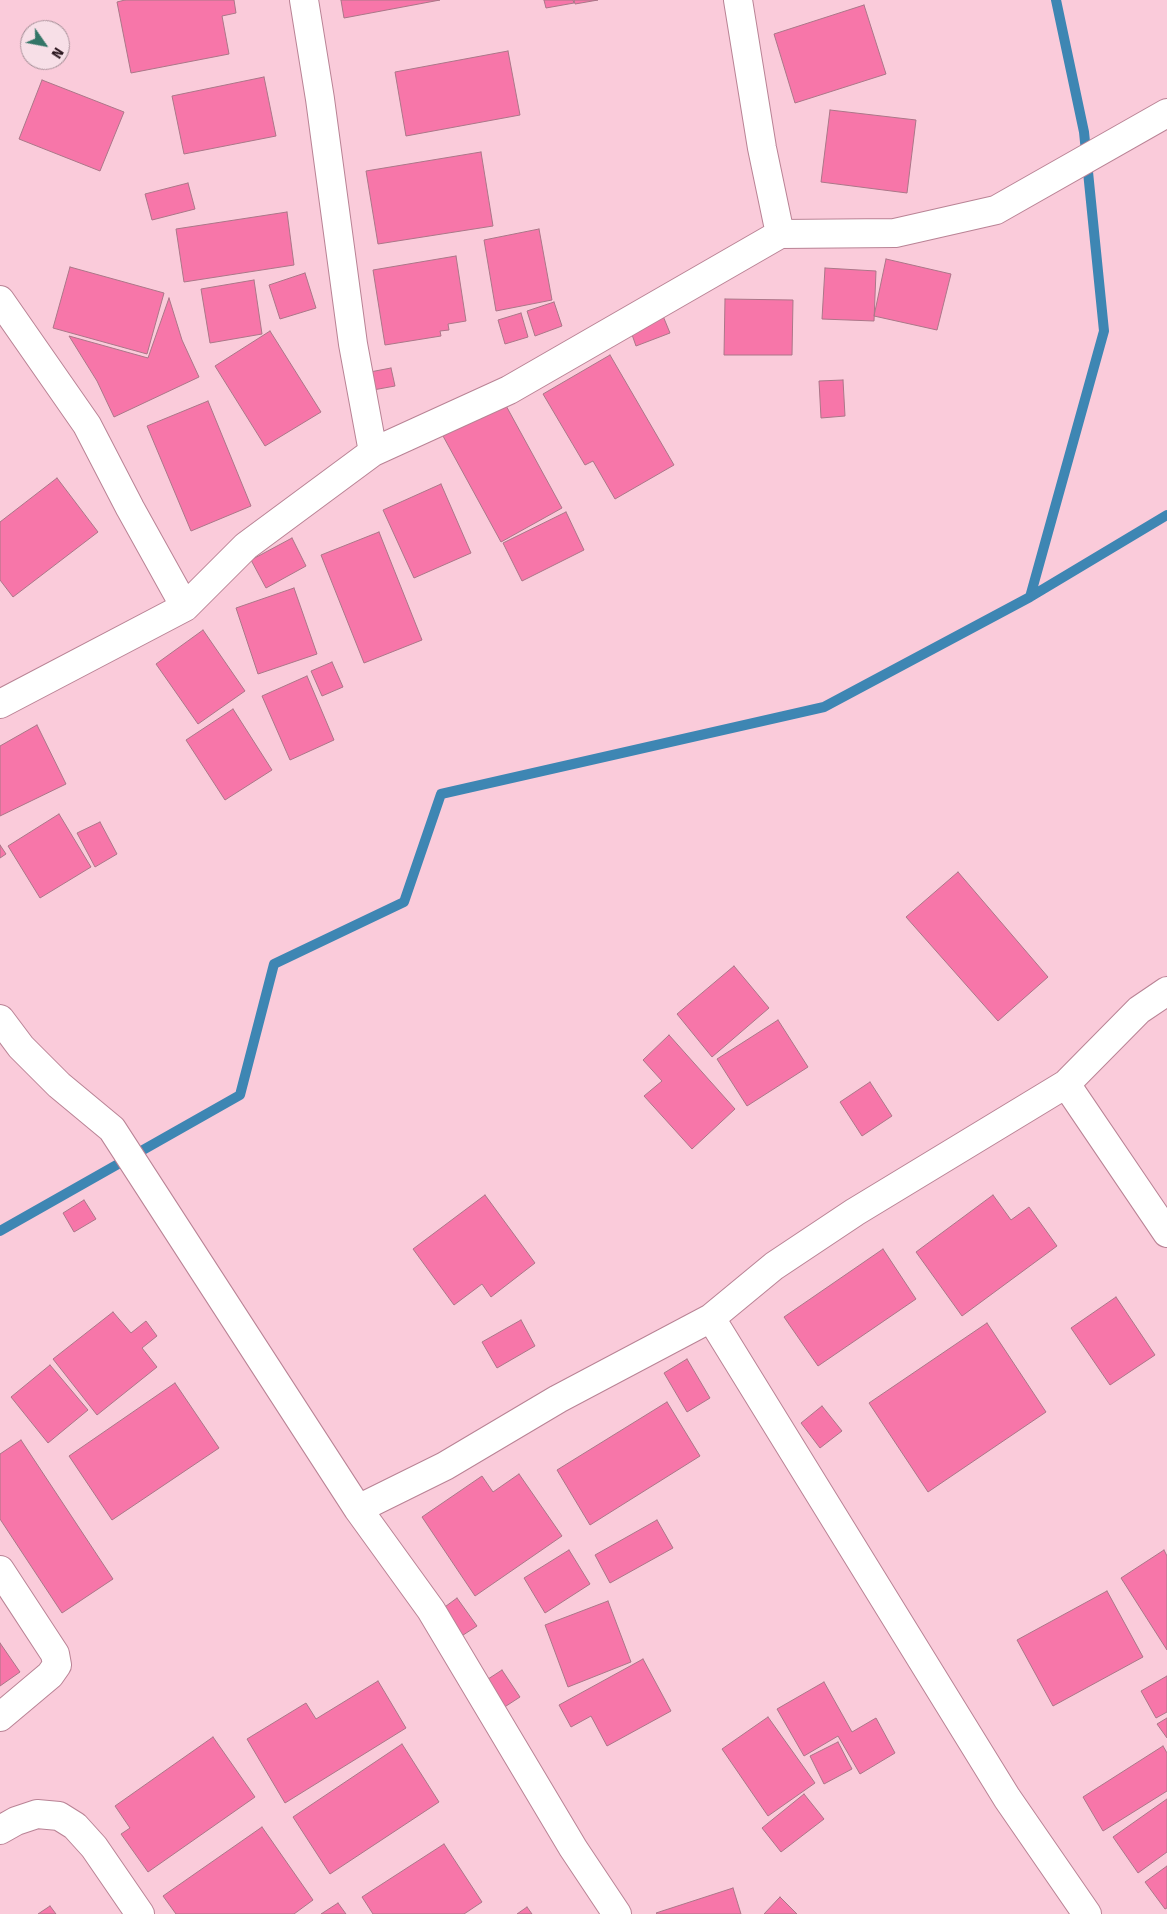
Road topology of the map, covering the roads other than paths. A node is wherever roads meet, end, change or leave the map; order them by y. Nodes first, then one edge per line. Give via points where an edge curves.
1 (304, 0) edge
2 (738, 0) edge
3 (1167, 112) edge
4 (780, 234) junction
5 (0, 300) edge
6 (373, 452) junction
7 (185, 608) junction
8 (0, 704) edge
9 (1167, 991) edge
10 (0, 1019) edge
11 (1066, 1084) junction
12 (1167, 1233) edge
13 (711, 1318) junction
14 (358, 1509) junction
15 (0, 1570) edge
16 (0, 1717) edge
17 (0, 1830) edge
18 (140, 1914) edge
19 (617, 1914) edge
20 (1087, 1914) edge

1 - 6 street via 353,344
2 - 4 street via 762,148
3 - 4 street via 996,210 895,233
4 - 6 street via 509,390
5 - 7 street via 87,425
6 - 7 street via 246,546
7 - 8 street
9 - 11 street via 1139,1010
10 - 14 street via 21,1047 60,1086 112,1129
11 - 12 street
11 - 13 street via 855,1212 774,1266
13 - 14 street via 558,1399 445,1466
13 - 20 street via 1007,1798
14 - 19 street via 431,1610 573,1848
15 - 16 street via 56,1654 57,1665 50,1675
17 - 18 street via 37,1814 59,1816 75,1826 94,1848

